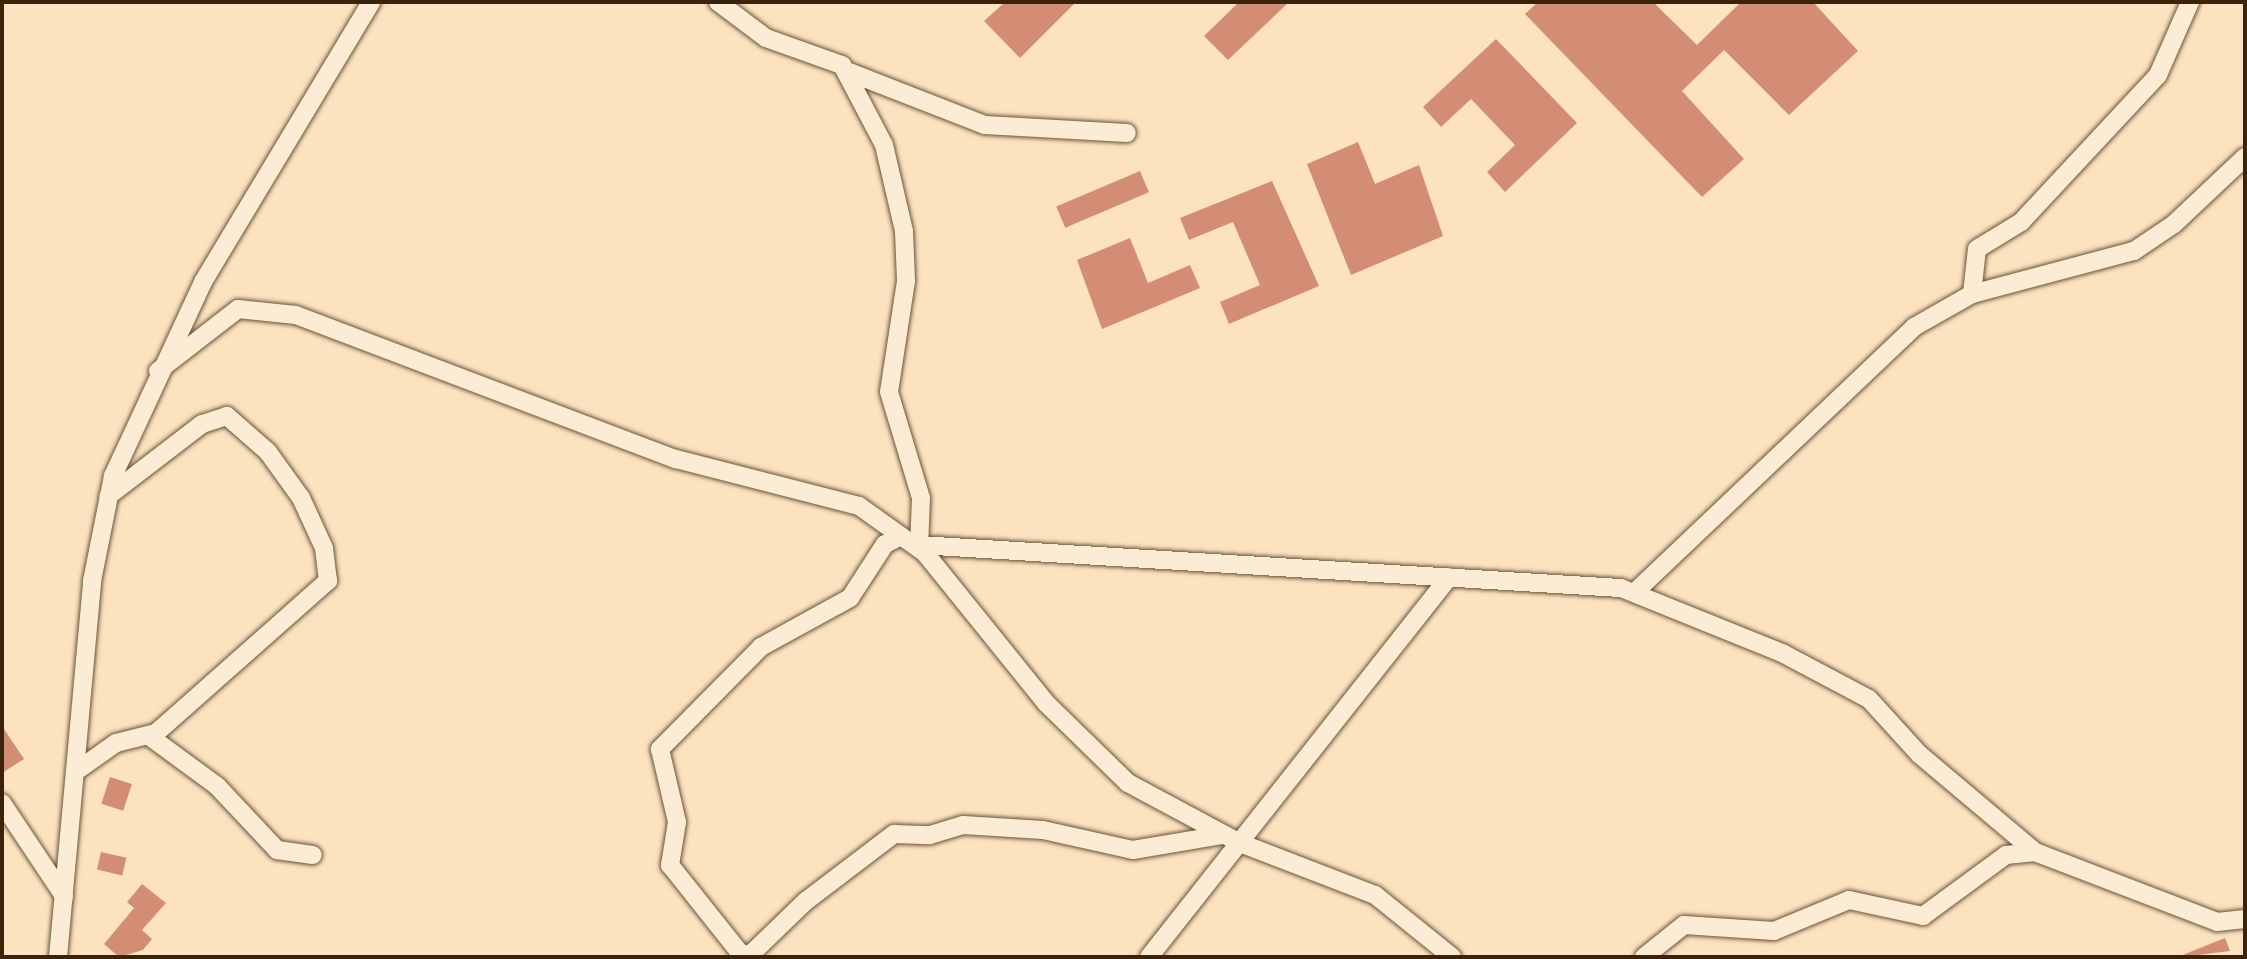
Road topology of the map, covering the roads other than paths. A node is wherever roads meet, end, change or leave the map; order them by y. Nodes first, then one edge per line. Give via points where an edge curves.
1 (371, 2) edge
2 (718, 2) edge
3 (2190, 2) edge
4 (849, 72) junction
5 (1127, 133) dead end
6 (2245, 157) edge
7 (1972, 294) junction
8 (158, 371) junction
9 (108, 496) junction
10 (901, 536) junction
11 (919, 546) junction
12 (1449, 577) junction
13 (1635, 592) junction
14 (149, 736) junction
15 (75, 772) junction
16 (2, 803) edge
17 (1232, 839) junction
18 (2035, 852) junction
19 (313, 855) dead end
20 (64, 896) junction
21 (2245, 919) edge
22 (58, 957) edge
23 (1149, 957) edge
24 (1452, 957) edge
25 (1644, 957) edge

1 - 8 street via 203,282
2 - 4 street via 745,28
3 - 7 street via 2158,75 2021,222 1977,249
4 - 5 street via 985,125
4 - 11 street via 884,145 904,231 902,322 889,392 921,498
6 - 7 street via 2174,224 2134,251
7 - 13 street via 1895,342
8 - 9 street
8 - 10 street via 238,309 296,315 676,459 859,506
9 - 14 street via 202,424 227,416 268,452 301,498 328,568 322,589
9 - 15 street via 92,581
10 - 11 street
10 - 17 street via 885,544 850,598 761,647 660,749 677,822 670,865 740,953 750,955 806,901 894,834 963,825 1043,830 1133,850
11 - 12 street
11 - 17 street via 1096,757 1158,803
12 - 13 street
12 - 17 street
13 - 18 street via 1869,699 1920,755
14 - 15 street via 116,743
14 - 19 street via 217,786 277,850
15 - 20 street
16 - 20 street
17 - 23 street
17 - 24 street via 1375,895
18 - 21 street via 2217,922
18 - 25 street via 2006,855 1923,916 1849,900 1774,931 1684,925
20 - 22 street

